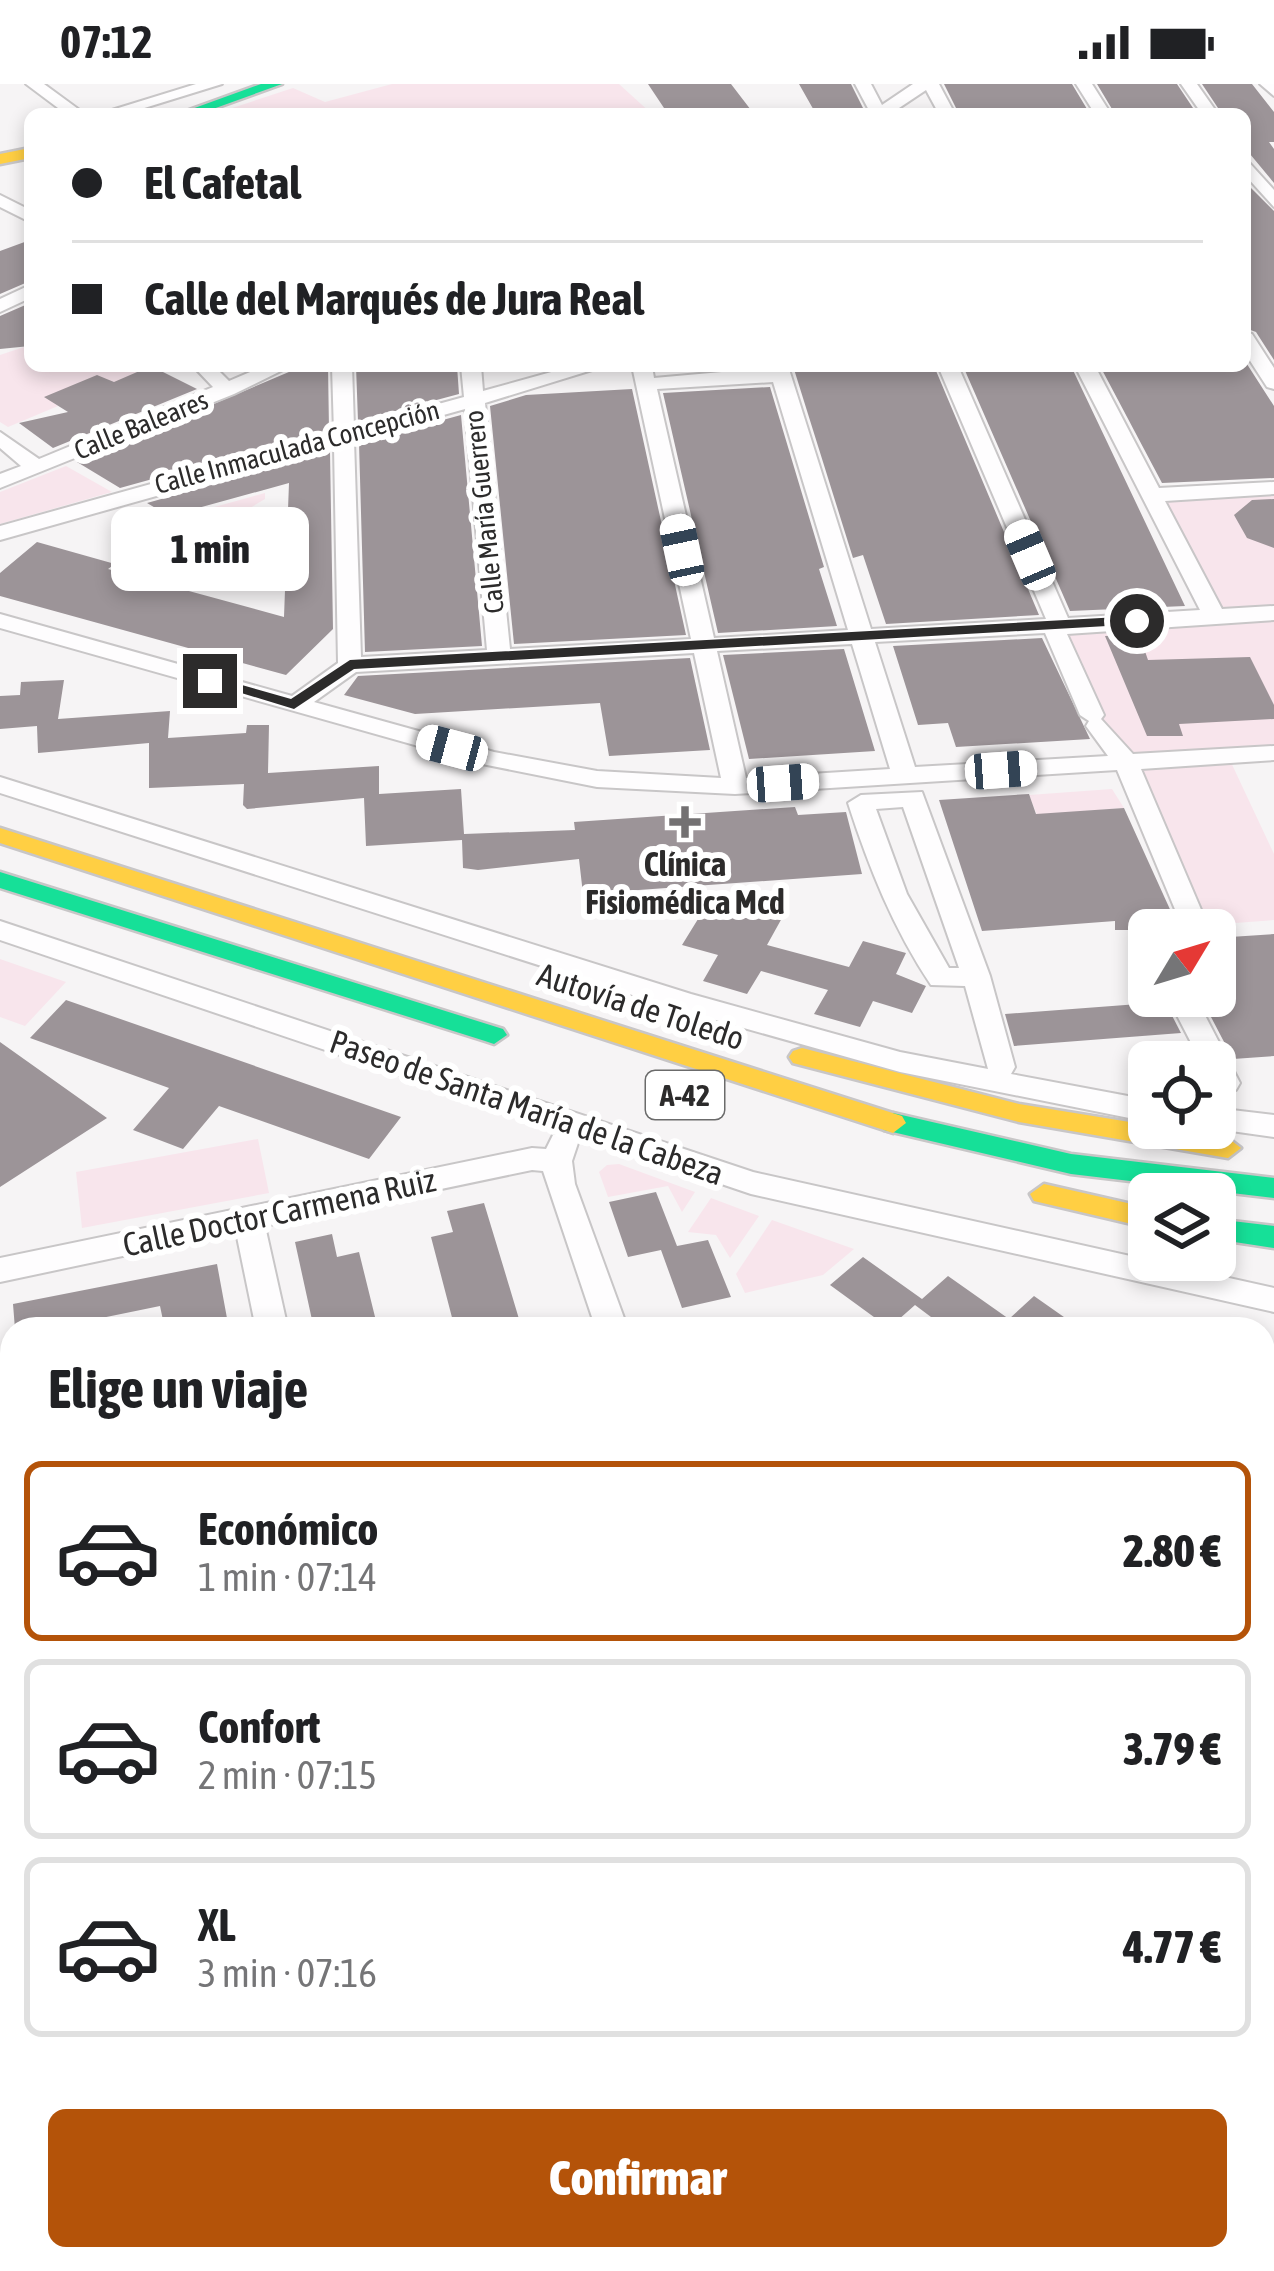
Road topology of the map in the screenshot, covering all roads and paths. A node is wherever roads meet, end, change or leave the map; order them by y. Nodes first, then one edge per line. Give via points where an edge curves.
1 (34, 84) edge
2 (214, 84) edge
3 (927, 84) edge
4 (1268, 84) edge
5 (261, 86) edge
6 (1274, 92) edge
7 (68, 108) edge
8 (128, 108) edge
9 (201, 108) edge
10 (889, 108) edge
11 (1260, 186) edge
12 (1274, 202) edge
13 (1251, 347) edge
14 (209, 372) edge
15 (267, 372) edge
16 (342, 372) edge
17 (471, 372) edge
18 (573, 372) edge
19 (745, 372) edge
20 (779, 372) edge
21 (950, 372) edge
22 (1088, 372) edge
23 (644, 375) edge
24 (1274, 383) edge
25 (227, 389) junction
26 (473, 399) junction
27 (343, 435) junction
28 (0, 438) edge
29 (32, 469) junction
30 (0, 482) edge
31 (1274, 488) edge
32 (1153, 495) junction
33 (1, 531) edge
34 (1214, 616) junction
35 (1272, 617) edge
36 (0, 622) edge
37 (1060, 625) junction
38 (860, 636) junction
39 (704, 646) junction
40 (499, 657) junction
41 (350, 665) junction
42 (294, 705) junction
43 (1274, 753) edge
44 (1126, 762) junction
45 (905, 776) junction
46 (0, 785) edge
47 (735, 786) junction
48 (0, 831) edge
49 (0, 880) edge
50 (1188, 909) edge
51 (0, 913) edge
52 (0, 930) edge
53 (227, 953) junction
54 (404, 965) junction
55 (976, 976) junction
56 (530, 1046) dead end
57 (1001, 1067) dead end
58 (1128, 1107) edge
59 (1236, 1121) edge
60 (577, 1124) junction
61 (1274, 1126) edge
62 (1274, 1154) edge
63 (557, 1161) junction
64 (1018, 1188) dead end
65 (1274, 1188) edge
66 (1128, 1213) edge
67 (248, 1217) junction
68 (1236, 1232) edge
69 (1274, 1238) edge
70 (0, 1270) edge
71 (1274, 1300) edge
72 (269, 1317) edge
73 (608, 1317) edge

1 - 7 street
2 - 8 street
3 - 10 street
4 - 6 street
5 - 9 main road
11 - 12 street
13 - 24 street
14 - 25 street
15 - 25 street, Calle Baleares
16 - 27 street
17 - 26 street, Calle María Guerrero
18 - 26 street, Calle Inmaculada Concepción
19 - 23 street
20 - 38 street
21 - 37 street
22 - 32 street
23 - 39 street
25 - 29 street, Calle Baleares
26 - 27 street, Calle Inmaculada Concepción
26 - 40 street, Calle María Guerrero
27 - 33 street, Calle Inmaculada Concepción
27 - 41 street
28 - 29 street
29 - 30 street, Calle Baleares
31 - 32 street
32 - 34 street
34 - 35 street
34 - 37 street
36 - 42 street
37 - 38 street
37 - 44 street via 1056,634 1095,720
38 - 39 street
38 - 45 street
39 - 40 street
39 - 47 street
40 - 41 street
41 - 42 street
42 - 47 street via 561,773
43 - 44 street
44 - 45 street
44 - 50 street
45 - 47 street
46 - 58 street via 683,1001 900,1062
48 - 54 main road, Autovía de Toledo / A-42
49 - 53 main road
51 - 53 main road
52 - 60 street, Paseo de Santa María de la Cabeza
53 - 56 main road
54 - 62 main road, A-42 via 454,960 1019,1113
54 - 65 main road, Autovía de Toledo / A-42 via 919,1130 1071,1164
55 - 55 street via 941,978 920,949 861,802 913,798
55 - 57 street
59 - 61 street
60 - 63 street
60 - 71 street, Paseo de Santa María de la Cabeza via 751,1184
63 - 67 street, Calle Doctor Carmena Ruiz via 532,1159
63 - 73 street
64 - 66 main road
67 - 70 street, Calle Doctor Carmena Ruiz
67 - 72 street
68 - 69 main road

